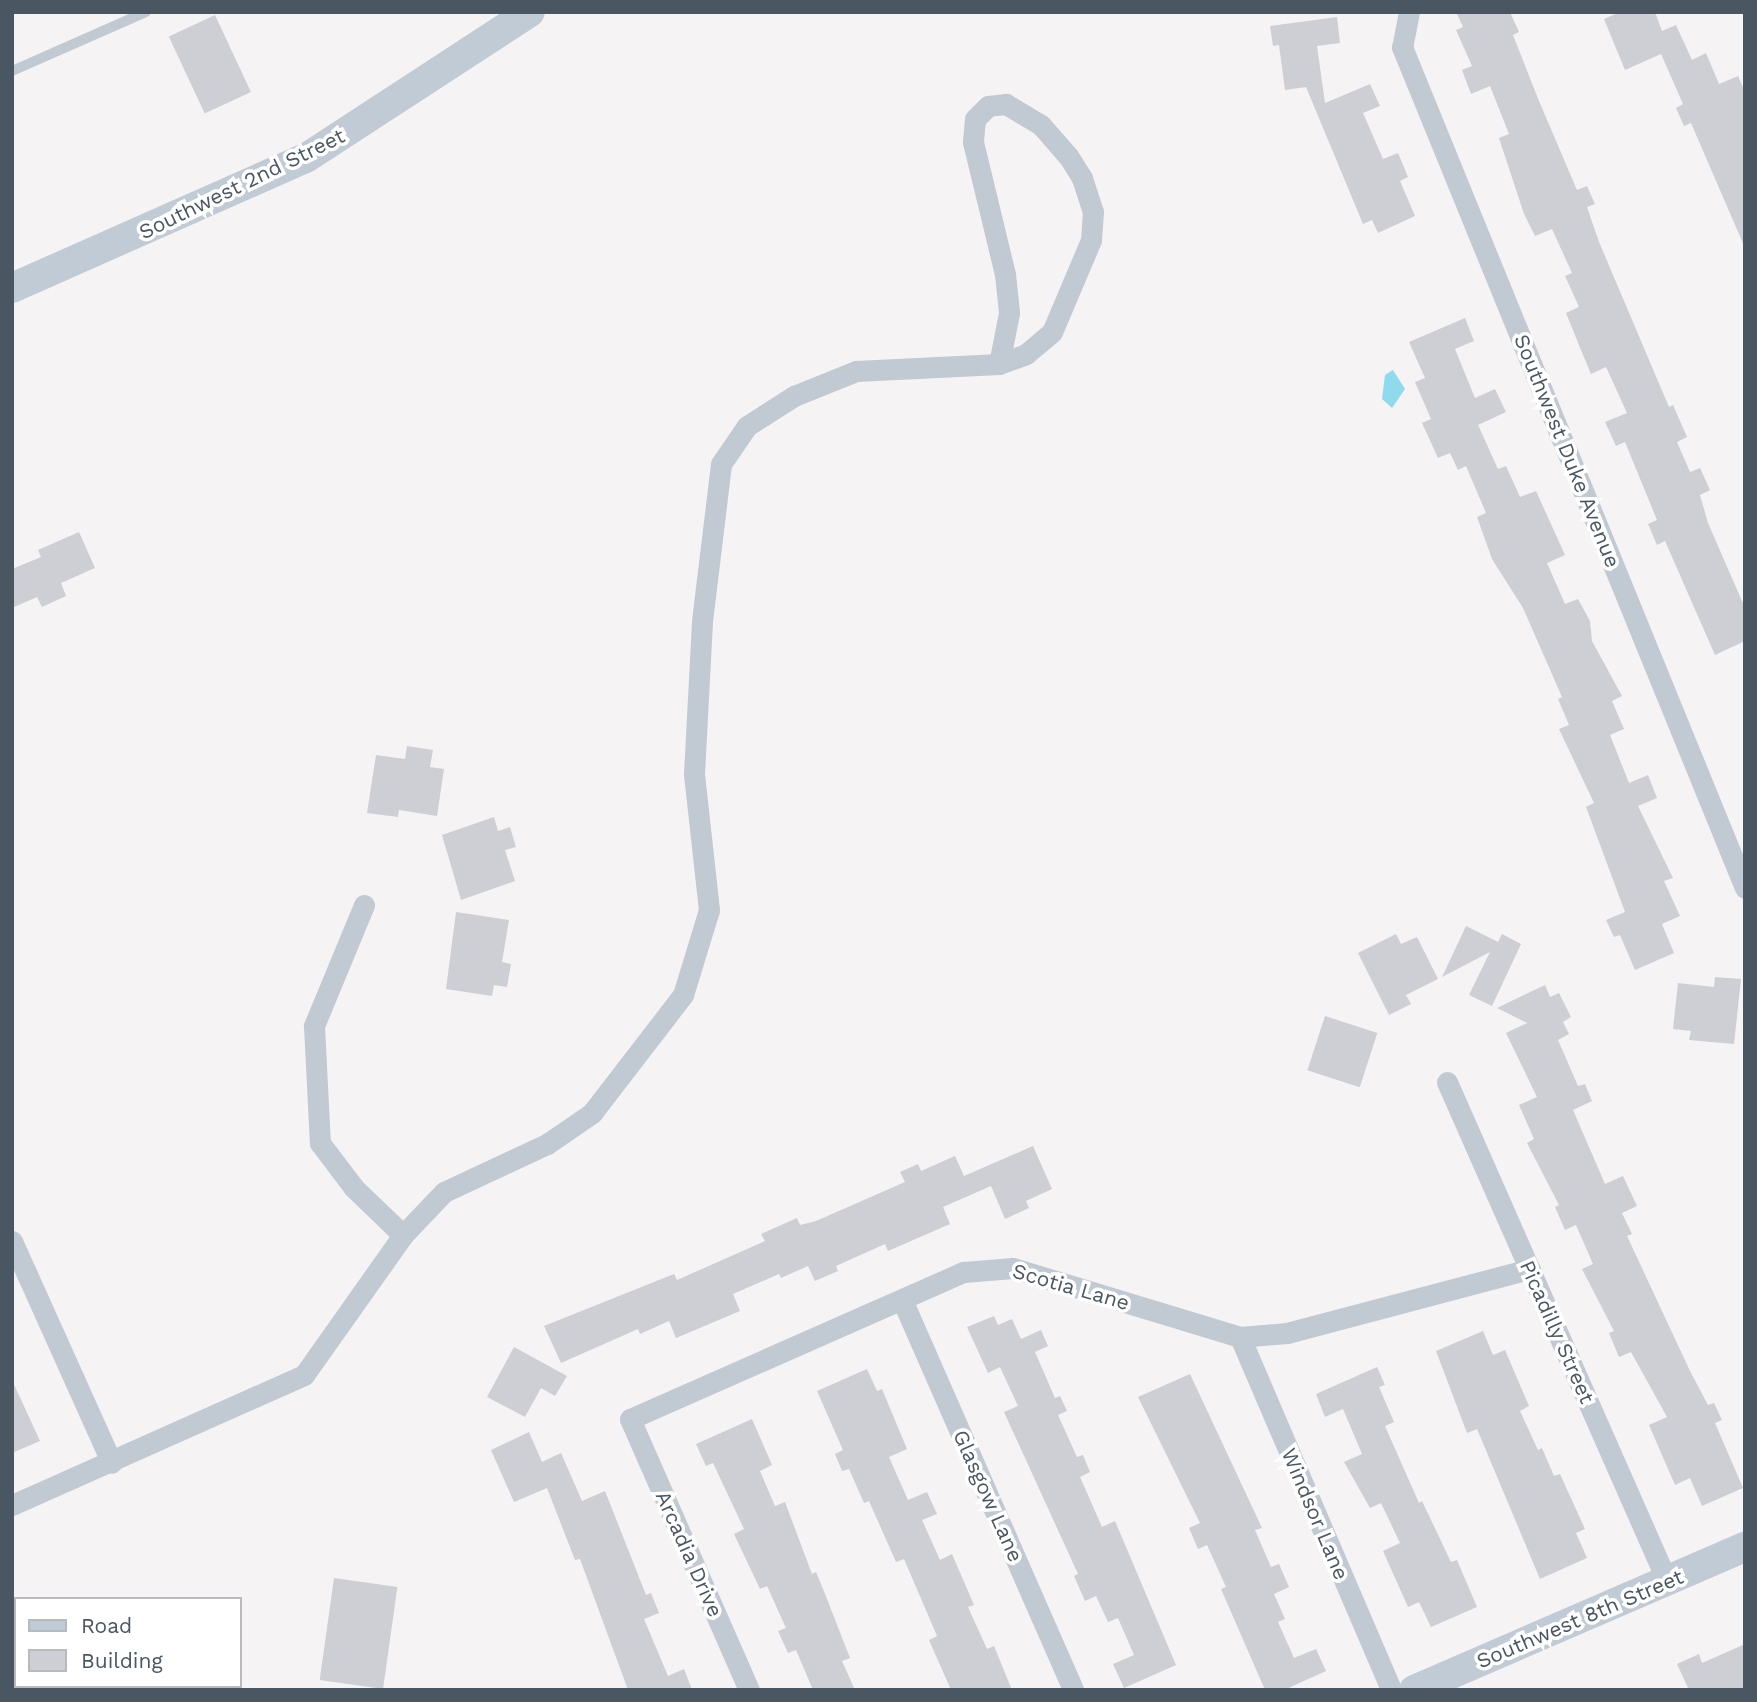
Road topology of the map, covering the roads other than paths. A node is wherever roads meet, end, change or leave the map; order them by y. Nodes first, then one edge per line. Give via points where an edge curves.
1 (146, 12) edge
2 (530, 12) edge
3 (1409, 12) edge
4 (12, 71) edge
5 (12, 288) edge
6 (999, 364) junction
7 (1745, 888) edge
8 (364, 905) dead end
9 (1447, 1082) dead end
10 (403, 1235) junction
11 (12, 1241) edge
12 (1530, 1269) junction
13 (903, 1302) junction
14 (1240, 1337) junction
15 (630, 1419) joint
16 (112, 1463) junction
17 (12, 1505) edge
18 (1745, 1547) edge
19 (1667, 1581) junction
20 (748, 1690) edge
21 (1073, 1690) edge
22 (1391, 1690) edge
23 (1414, 1690) edge

1 - 4 lane
2 - 5 main road, Southwest 2nd Street via 306,158
3 - 7 street, Southwest Duke Avenue via 1402,47
6 - 6 street via 1026,354 1052,332 1091,240 1094,212 1068,156 1041,125 1006,104 988,106 975,119 973,142 1009,313
6 - 10 street via 856,371 794,396 747,426 721,464 702,621 694,774 709,910 683,995 592,1113 547,1144 444,1192
8 - 10 street via 314,1026 320,1143 354,1188
9 - 12 street, Picadilly Street
10 - 16 street via 304,1375
11 - 16 street
12 - 14 street, Scotia Lane via 1287,1333
12 - 19 street, Picadilly Street
13 - 14 street, Scotia Lane via 964,1272 1013,1268
13 - 15 street, Scotia Lane
13 - 21 street, Glasgow Lane
14 - 22 street, Windsor Lane
15 - 20 street, Arcadia Drive
16 - 17 street
18 - 19 main road, Southwest 8th Street
19 - 23 main road, Southwest 8th Street

